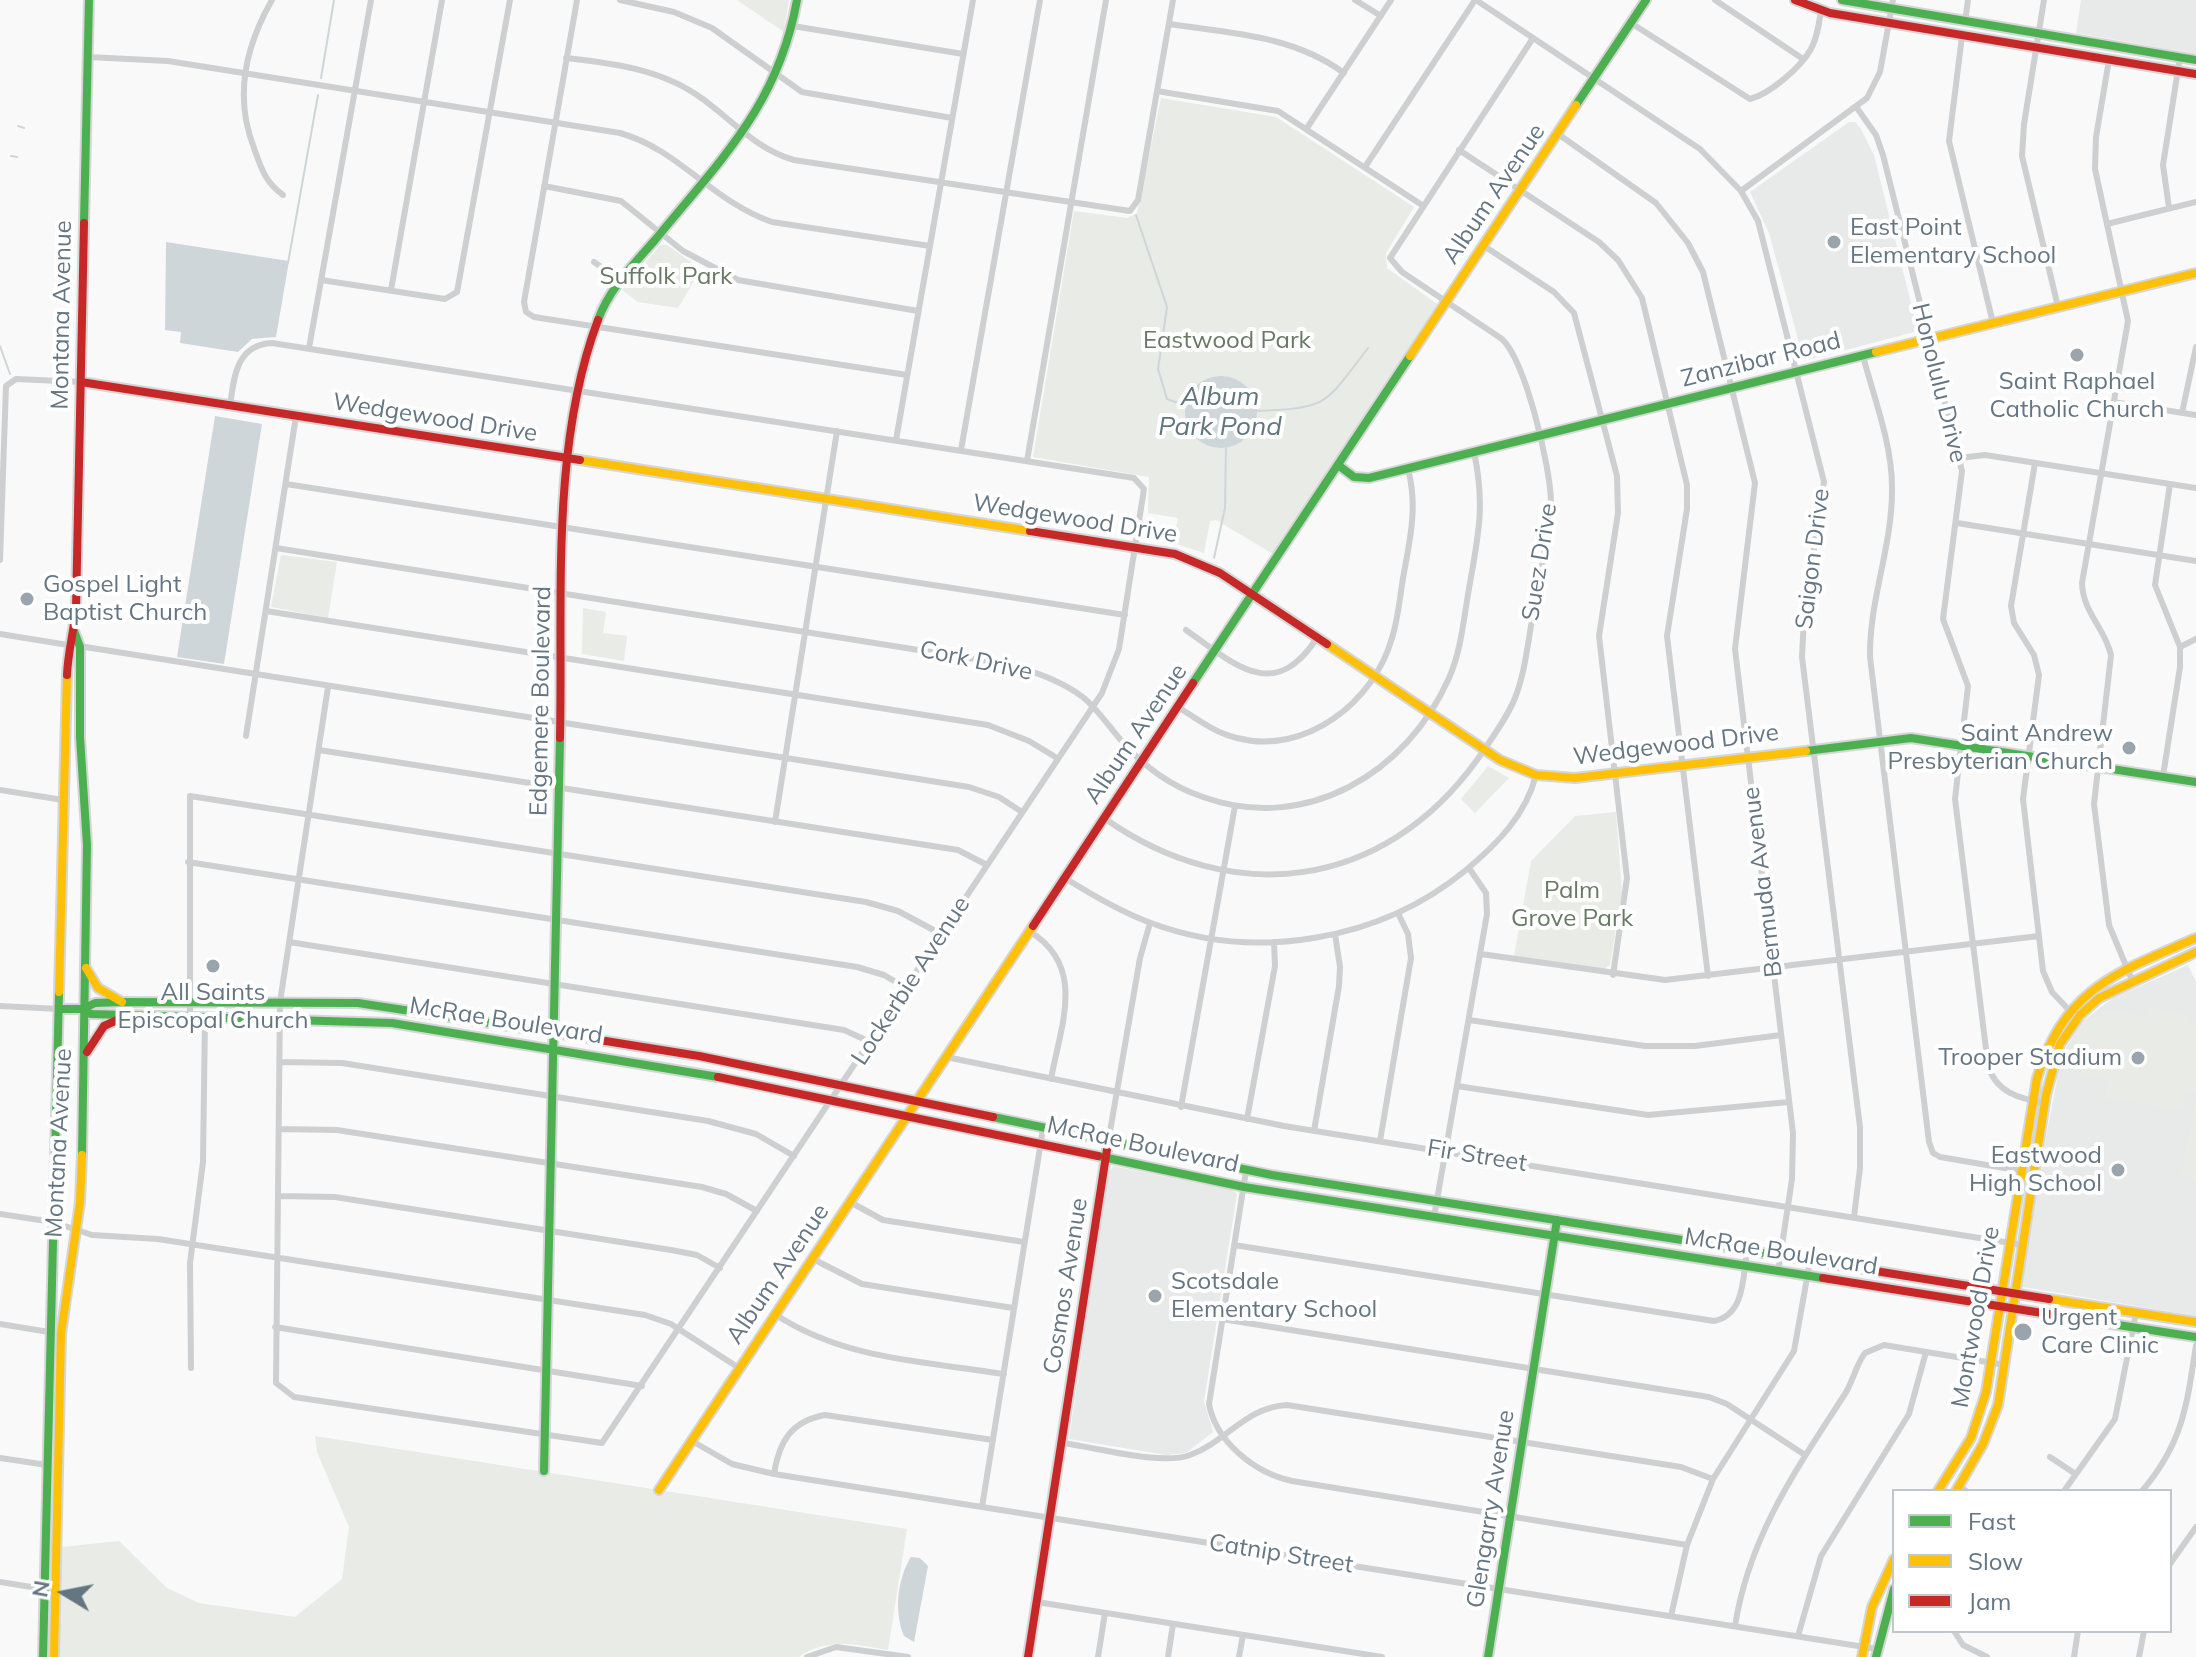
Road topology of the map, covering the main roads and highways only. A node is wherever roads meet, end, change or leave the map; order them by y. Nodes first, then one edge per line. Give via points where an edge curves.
1 (89, 0) edge
2 (797, 0) edge
3 (1646, 0) edge
4 (1795, 0) edge
5 (1842, 0) edge
6 (1892, 4) edge
7 (2196, 60) edge
8 (2196, 74) edge
9 (2196, 273) edge
10 (81, 382) junction
11 (566, 459) junction
12 (1338, 465) junction
13 (1253, 596) junction
14 (74, 631) junction
15 (2196, 782) edge
16 (2193, 940) edge
17 (2195, 955) edge
18 (85, 966) junction
19 (122, 1002) junction
20 (59, 1009) junction
21 (83, 1009) junction
22 (126, 1016) junction
23 (554, 1032) junction
24 (553, 1048) junction
25 (85, 1060) junction
26 (916, 1102) junction
27 (906, 1116) junction
28 (985, 1116) junction
29 (981, 1132) junction
30 (1108, 1143) junction
31 (1106, 1159) junction
32 (1557, 1220) junction
33 (1554, 1236) junction
34 (2003, 1292) junction
35 (2016, 1294) junction
36 (2073, 1303) junction
37 (2001, 1307) junction
38 (2013, 1308) junction
39 (2071, 1317) junction
40 (2164, 1318) junction
41 (2196, 1322) edge
42 (2162, 1332) junction
43 (2196, 1337) edge
44 (544, 1471) dead end
45 (1939, 1489) edge
46 (1960, 1489) edge
47 (659, 1490) dead end
48 (1892, 1563) edge
49 (1892, 1597) edge
50 (1877, 1653) edge
51 (43, 1657) edge
52 (54, 1657) edge
53 (1028, 1657) edge
54 (1488, 1657) edge
55 (1862, 1657) edge

1 - 10 main road, Montana Avenue
2 - 11 main road, Edgemere Boulevard via 778,75 743,131 620,280 593,327 576,390
3 - 12 main road, Album Avenue
4 - 8 main road via 1821,11
5 - 6 main road
6 - 7 main road via 1965,22
9 - 12 main road, Zanzibar Road via 1408,469 1363,478
10 - 11 main road, Wedgewood Drive
10 - 14 main road, Montana Avenue
11 - 13 main road, Wedgewood Drive via 1136,548 1200,562
11 - 23 main road, Edgemere Boulevard
12 - 13 main road, Album Avenue
13 - 15 main road, Wedgewood Drive via 1484,750 1536,775 1566,779 1911,738
13 - 26 main road, Album Avenue
14 - 18 main road, Montana Avenue via 80,647 87,845
14 - 20 main road, Montana Avenue via 68,645
16 - 17 main road
16 - 34 main road, Montwood Drive via 2127,968 2068,1009 2042,1058
17 - 35 main road, Montwood Drive via 2099,998 2071,1026 2054,1058
18 - 19 main road via 98,988
18 - 21 main road, Montana Avenue
19 - 21 main road, McRae Boulevard
19 - 23 main road, McRae Boulevard via 378,1005
20 - 21 main road, McRae Boulevard
20 - 51 main road, Montana Avenue
21 - 22 main road, McRae Boulevard
21 - 25 main road, Montana Avenue
22 - 24 main road, McRae Boulevard via 392,1023
22 - 25 main road via 98,1032
23 - 24 main road, Edgemere Boulevard
23 - 26 main road, McRae Boulevard
24 - 27 main road, McRae Boulevard
24 - 44 main road, Edgemere Boulevard
25 - 52 main road, Montana Avenue via 76,1232 61,1334
26 - 27 main road, Album Avenue
26 - 28 main road, McRae Boulevard
27 - 29 main road, McRae Boulevard
27 - 47 main road, Album Avenue
28 - 29 main road
28 - 30 main road, McRae Boulevard
29 - 31 main road, McRae Boulevard
30 - 31 main road, Cosmos Avenue
30 - 32 main road, McRae Boulevard via 1246,1171
31 - 33 main road, McRae Boulevard via 1244,1187
31 - 53 main road, Cosmos Avenue
32 - 33 main road, Glengarry Avenue
32 - 34 main road, McRae Boulevard
33 - 37 main road, McRae Boulevard
33 - 54 main road, Glengarry Avenue
34 - 35 main road, McRae Boulevard
34 - 37 main road, Montwood Drive
35 - 36 main road, McRae Boulevard
35 - 38 main road, Montwood Drive
36 - 39 main road
36 - 40 main road, McRae Boulevard
37 - 38 main road, McRae Boulevard
37 - 45 main road, Montwood Drive via 1986,1392 1971,1438
38 - 39 main road, McRae Boulevard
38 - 46 main road, Montwood Drive via 1991,1425
39 - 42 main road, McRae Boulevard
40 - 41 main road, McRae Boulevard
40 - 42 main road
42 - 43 main road, McRae Boulevard
48 - 55 main road via 1872,1607
49 - 50 main road

